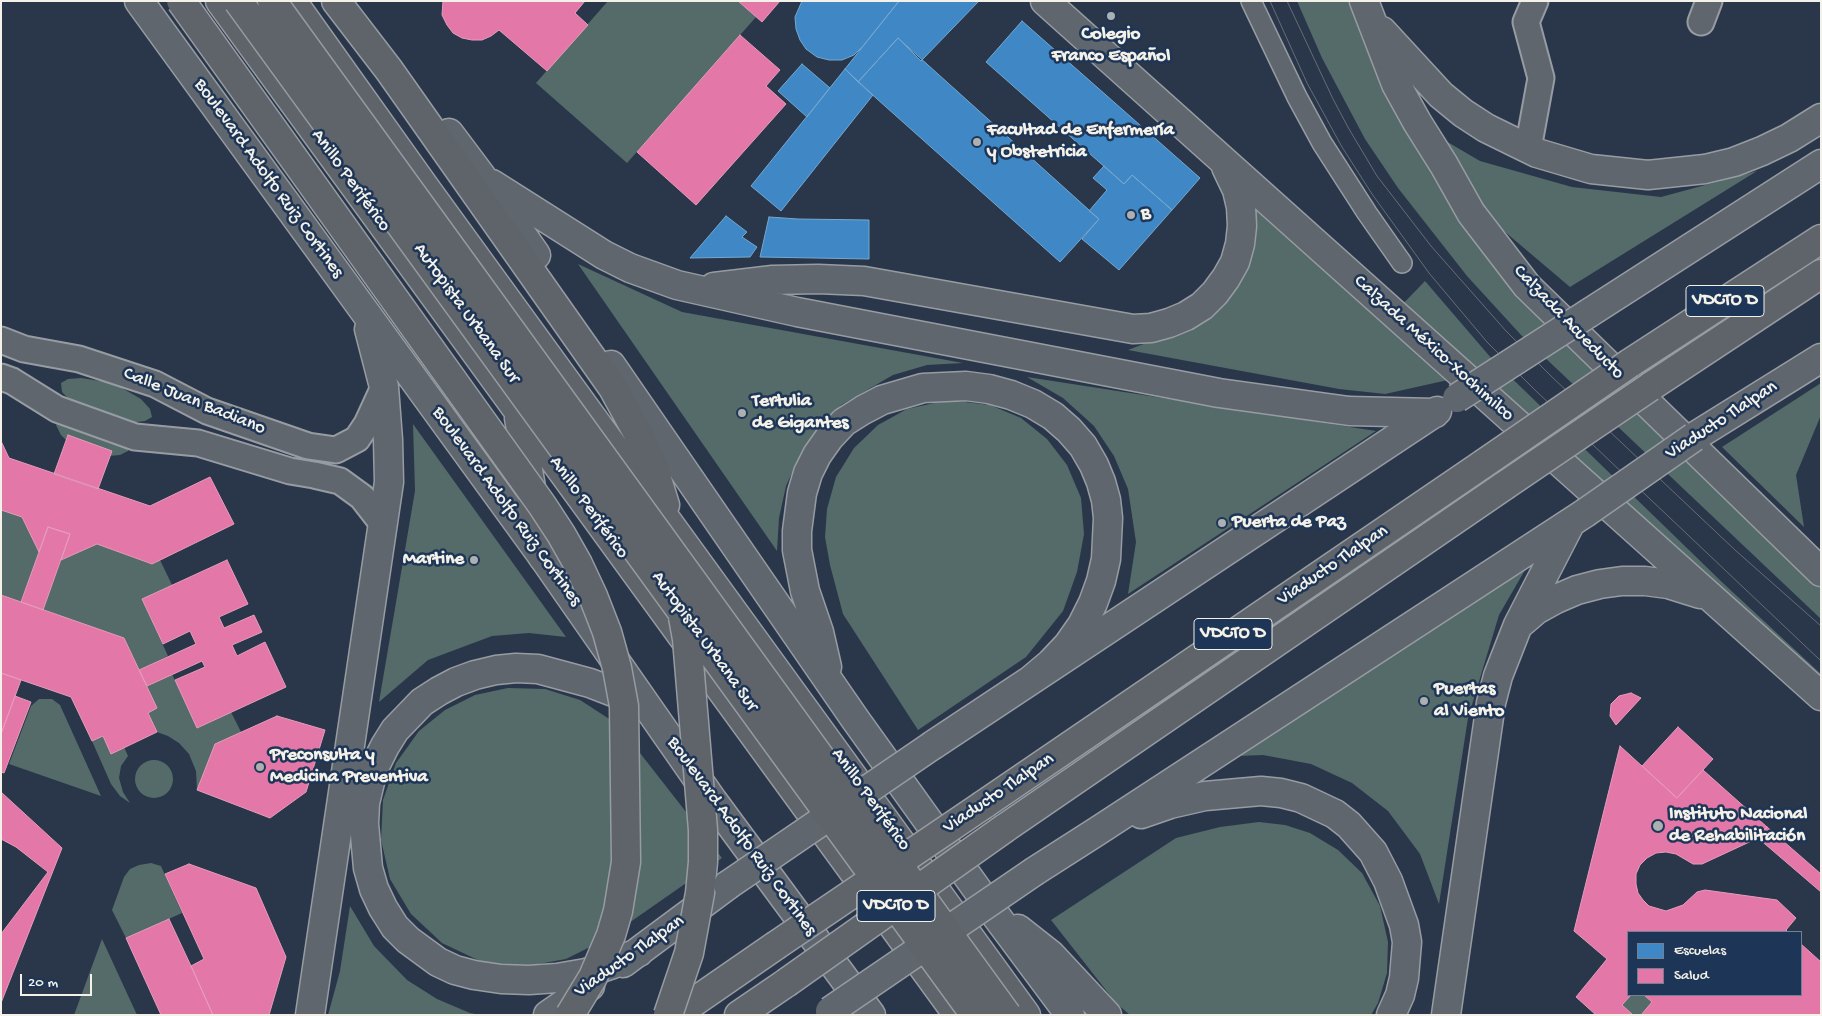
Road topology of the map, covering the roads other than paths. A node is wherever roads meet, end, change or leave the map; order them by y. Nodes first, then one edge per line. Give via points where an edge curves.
1 (138, 1) edge
2 (181, 1) edge
3 (220, 1) edge
4 (238, 1) edge
5 (272, 1) edge
6 (292, 1) edge
7 (336, 1) edge
8 (350, 1) edge
9 (1045, 1) edge
10 (1252, 1) edge
11 (1535, 1) edge
12 (1367, 10) edge
13 (1821, 118) edge
14 (1528, 150) junction
15 (1220, 158) junction
16 (1821, 164) edge
17 (482, 177) junction
18 (1821, 238) edge
19 (1402, 263) dead end
20 (1821, 274) edge
21 (698, 289) junction
22 (365, 313) junction
23 (12, 344) edge
24 (1821, 358) edge
25 (6, 379) edge
26 (384, 387) junction
27 (518, 411) junction
28 (1435, 413) junction
29 (1578, 518) junction
30 (383, 524) junction
31 (543, 557) junction
32 (1821, 572) edge
33 (1711, 598) junction
34 (1518, 625) junction
35 (1032, 679) junction
36 (830, 681) junction
37 (1821, 696) edge
38 (650, 711) junction
39 (1096, 832) junction
40 (994, 913) junction
41 (639, 952) junction
42 (827, 1013) edge
43 (310, 1015) edge
44 (548, 1015) edge
45 (570, 1015) edge
46 (668, 1015) edge
47 (675, 1015) edge
48 (739, 1015) edge
49 (871, 1015) edge
50 (958, 1015) edge
51 (975, 1015) edge
52 (1007, 1015) edge
53 (1026, 1015) edge
54 (1070, 1015) edge
55 (1107, 1015) edge
56 (1391, 1015) edge
57 (1446, 1015) edge

1 - 22 main road, Boulevard Adolfo Ruiz Cortines
2 - 45 highway, bridge via 542,505 578,564 593,596 617,668 624,706 626,862 622,895 611,935 594,977
3 - 27 highway, Anillo Periférico
4 - 51 highway, Autopista Urbana Sur, bridge
5 - 52 highway, Autopista Urbana Sur, bridge
6 - 53 highway, Anillo Periférico
7 - 46 highway, bridge via 389,70 598,365 641,438 661,491 668,516 687,639 703,830 703,862 695,923
8 - 17 main road
9 - 15 main road, Calzada México-Xochimilco
10 - 19 street via 1322,143
11 - 14 street via 1526,22 1541,78
12 - 14 main road via 1441,95 1486,128
12 - 32 main road, Calzada Acueducto via 1396,84 1416,122 1471,214 1527,286
13 - 14 main road via 1762,152 1734,162 1676,173 1648,175 1591,169
15 - 21 main road via 1230,173 1241,208 1242,226 1235,262 1208,301 1186,316 1160,326 1132,329 864,281 773,280
15 - 33 main road, Calzada México-Xochimilco
16 - 28 main road, bridge
17 - 21 main road via 630,268
17 - 36 main road
18 - 47 highway, Viaducto Tlalpan / VDCTO D, bridge via 1630,363
20 - 48 highway, Viaducto Tlalpan / VDCTO D, bridge via 1504,486 1005,828
21 - 28 main road via 797,312 1220,392 1349,411
22 - 26 main road
22 - 31 main road, Boulevard Adolfo Ruiz Cortines
23 - 25 street
23 - 26 street, Calle Juan Badiano via 79,359 155,384 207,411 308,446 336,450 357,439
24 - 29 main road, Viaducto Tlalpan, bridge via 1694,436
25 - 30 street, Calle Juan Badiano via 57,408 134,436 198,443 290,471 340,481 362,496
26 - 30 main road via 389,482
27 - 31 highway
27 - 50 highway, Anillo Periférico
28 - 35 main road
29 - 34 main road
29 - 39 main road, Viaducto Tlalpan
30 - 43 main road
31 - 38 main road, Boulevard Adolfo Ruiz Cortines
33 - 34 main road via 1668,584 1615,582 1578,590 1556,599
33 - 37 main road, Calzada México-Xochimilco
34 - 57 main road via 1491,703
35 - 36 main road via 1068,645 1093,603 1106,559 1108,537 1106,500 1101,482 1083,446 1053,416 1011,395 981,388 944,386 902,393 844,422 817,455 808,473 798,512 797,550 804,591 819,632
35 - 41 main road, Viaducto Tlalpan, bridge via 728,885
36 - 40 main road
38 - 41 main road via 590,683 538,669 496,670 456,682 422,702 395,730 370,782 364,824 368,868 383,908 408,940 422,952 455,970 501,980 557,978 586,973
38 - 49 main road, Boulevard Adolfo Ruiz Cortines
39 - 42 main road, Viaducto Tlalpan, bridge
39 - 56 main road via 1170,804 1242,792 1281,793 1301,798 1335,814 1373,852 1404,925 1407,942 1404,978
40 - 54 main road
40 - 55 main road via 1051,956
41 - 44 main road, Viaducto Tlalpan

